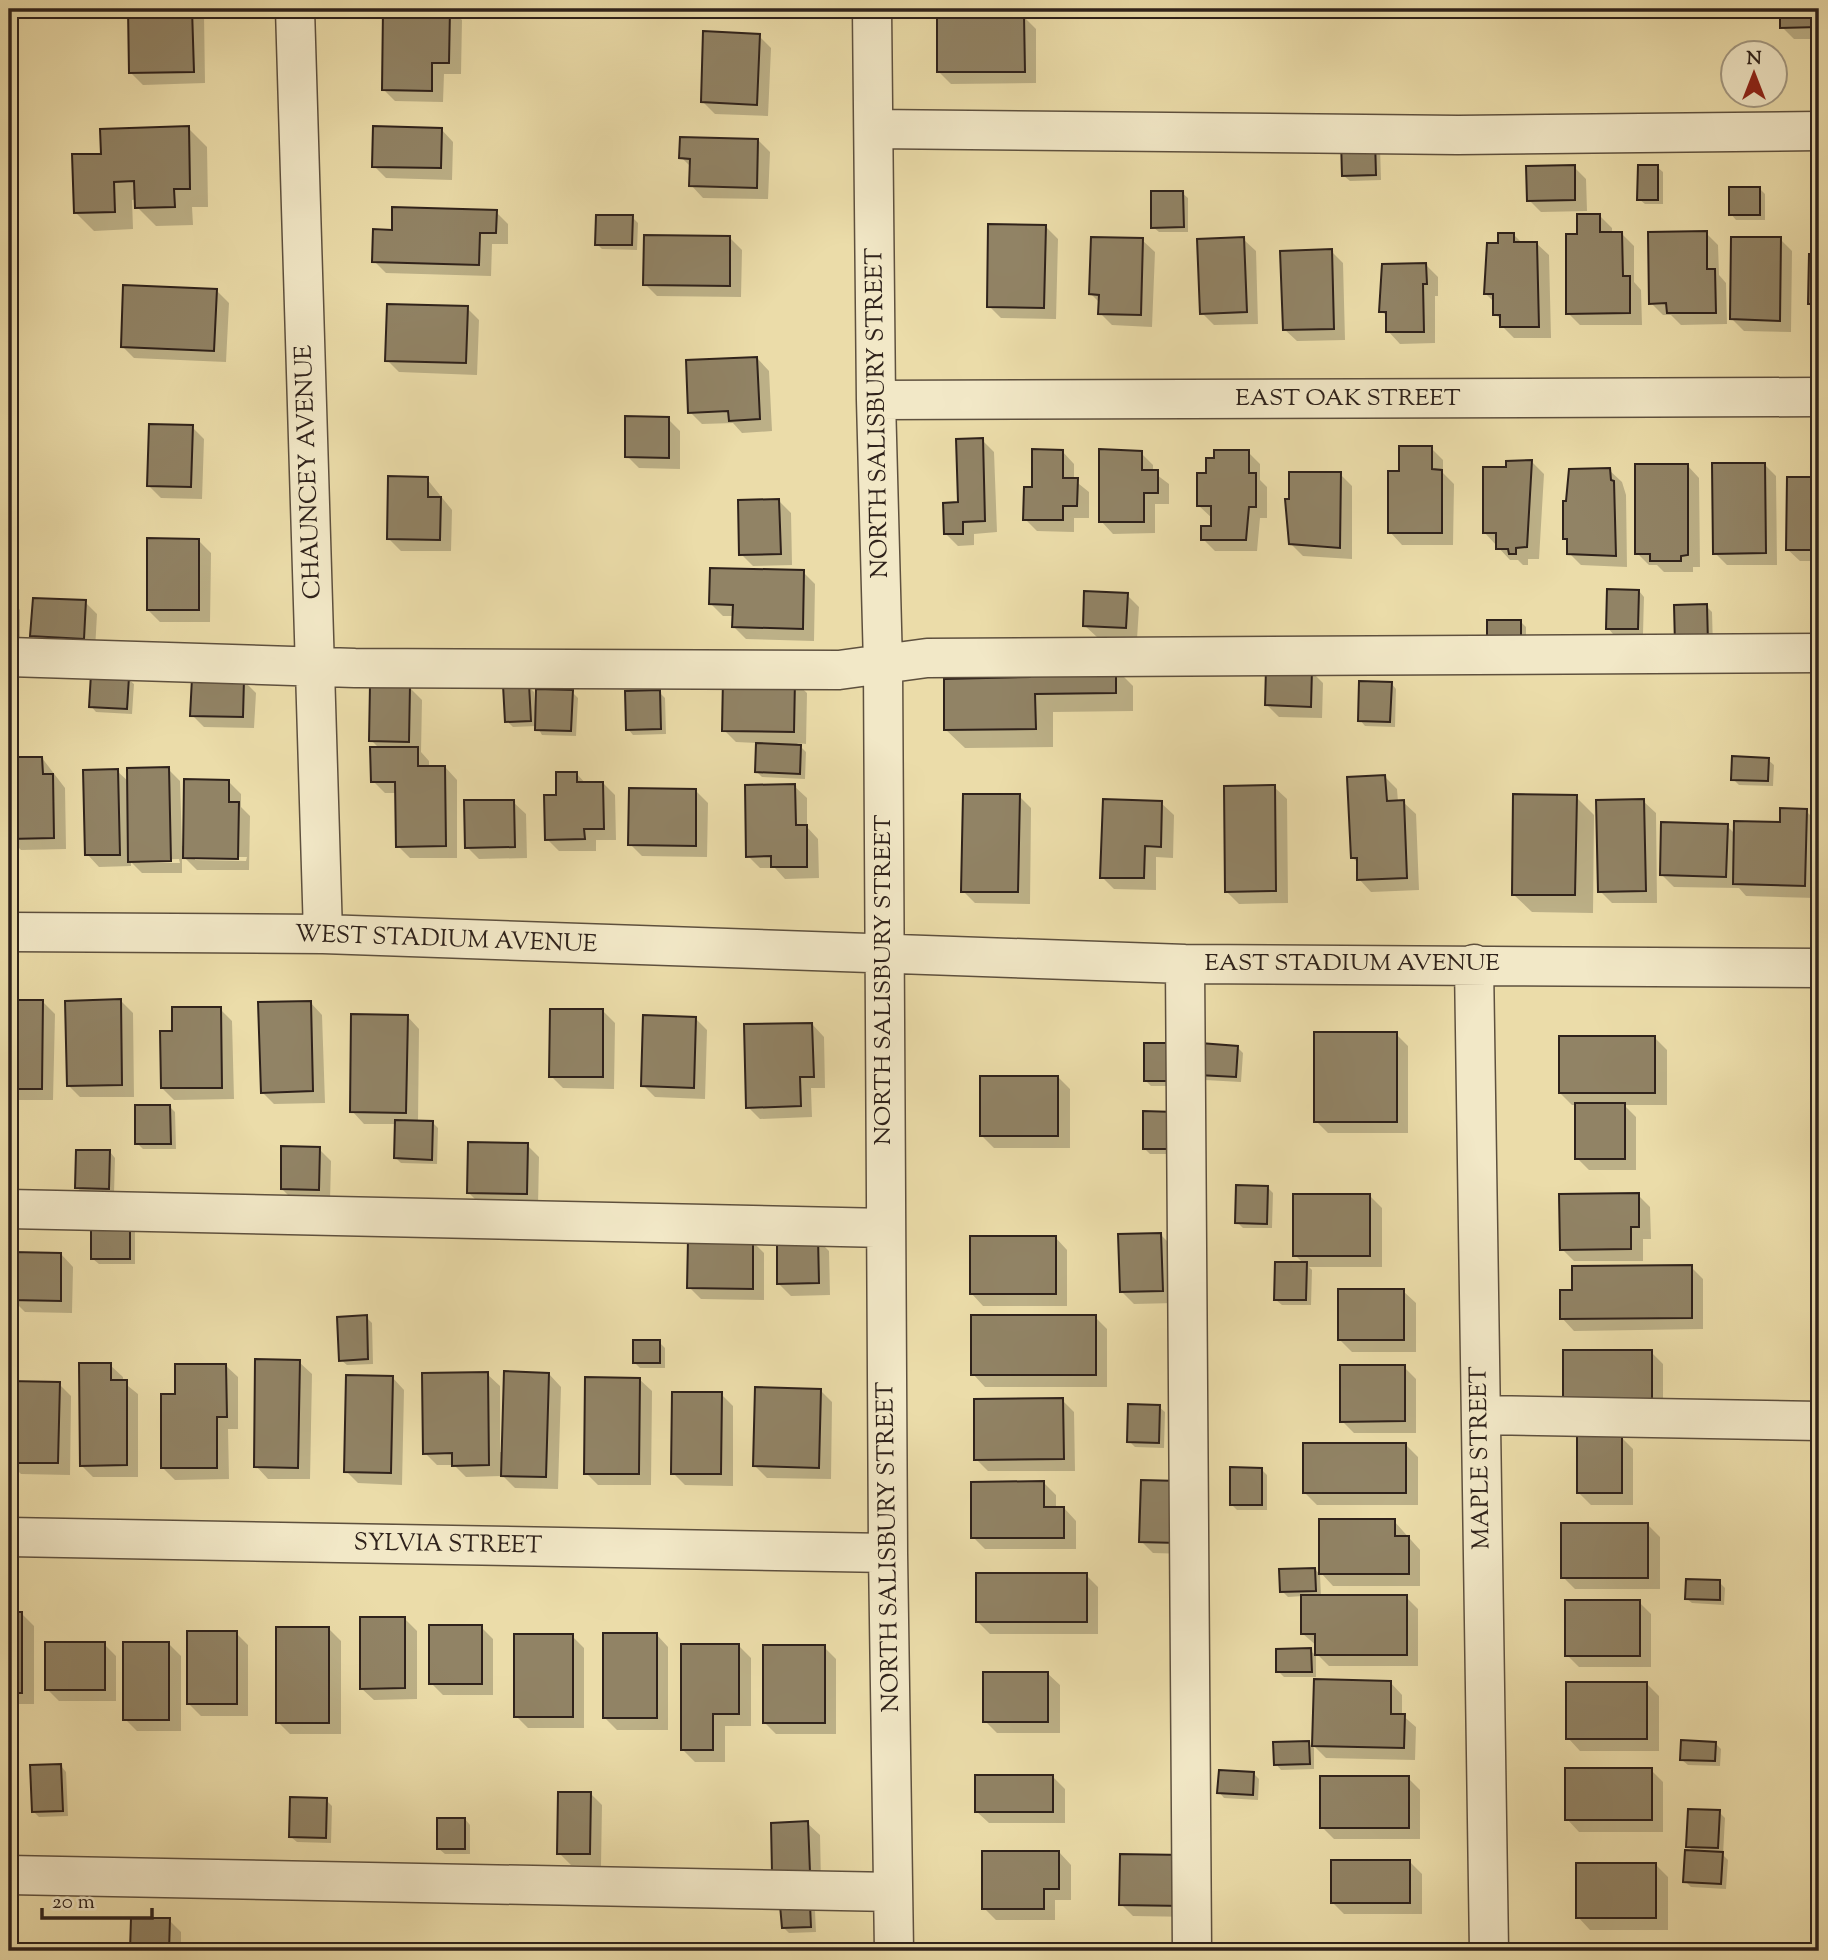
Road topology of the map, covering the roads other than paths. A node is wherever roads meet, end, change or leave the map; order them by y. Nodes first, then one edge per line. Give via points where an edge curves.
1 (295, 9) edge
2 (873, 9) edge
3 (874, 130) junction
4 (1819, 131) edge
5 (1819, 397) edge
6 (876, 400) junction
7 (1819, 653) edge
8 (9, 657) edge
9 (883, 665) junction
10 (316, 667) junction
11 (9, 932) edge
12 (323, 934) junction
13 (884, 956) junction
14 (1185, 964) junction
15 (1474, 964) junction
16 (1819, 968) edge
17 (9, 1209) edge
18 (886, 1228) junction
19 (1481, 1415) junction
20 (1819, 1421) edge
21 (9, 1538) edge
22 (888, 1553) junction
23 (9, 1875) edge
24 (893, 1892) junction
25 (894, 1951) edge
26 (1192, 1951) edge
27 (1489, 1951) edge

1 - 10 street, CHAUNCEY AVENUE
2 - 3 street, NORTH SALISBURY STREET
3 - 4 street via 1458,135
3 - 6 street, NORTH SALISBURY STREET
5 - 6 street, EAST OAK STREET
6 - 9 street, NORTH SALISBURY STREET
7 - 9 street via 927,658
8 - 10 street
9 - 10 street via 839,670
9 - 13 street, NORTH SALISBURY STREET
10 - 12 street, CHAUNCEY AVENUE
11 - 12 street, WEST STADIUM AVENUE
12 - 13 street, WEST STADIUM AVENUE
13 - 14 street, EAST STADIUM AVENUE
13 - 18 street, NORTH SALISBURY STREET
14 - 15 street, EAST STADIUM AVENUE
14 - 26 street
15 - 16 street, EAST STADIUM AVENUE
15 - 19 street, MAPLE STREET
17 - 18 street
18 - 22 street, NORTH SALISBURY STREET
19 - 20 street
19 - 27 street, MAPLE STREET
21 - 22 street, SYLVIA STREET
22 - 24 street, NORTH SALISBURY STREET
23 - 24 street
24 - 25 street, NORTH SALISBURY STREET

